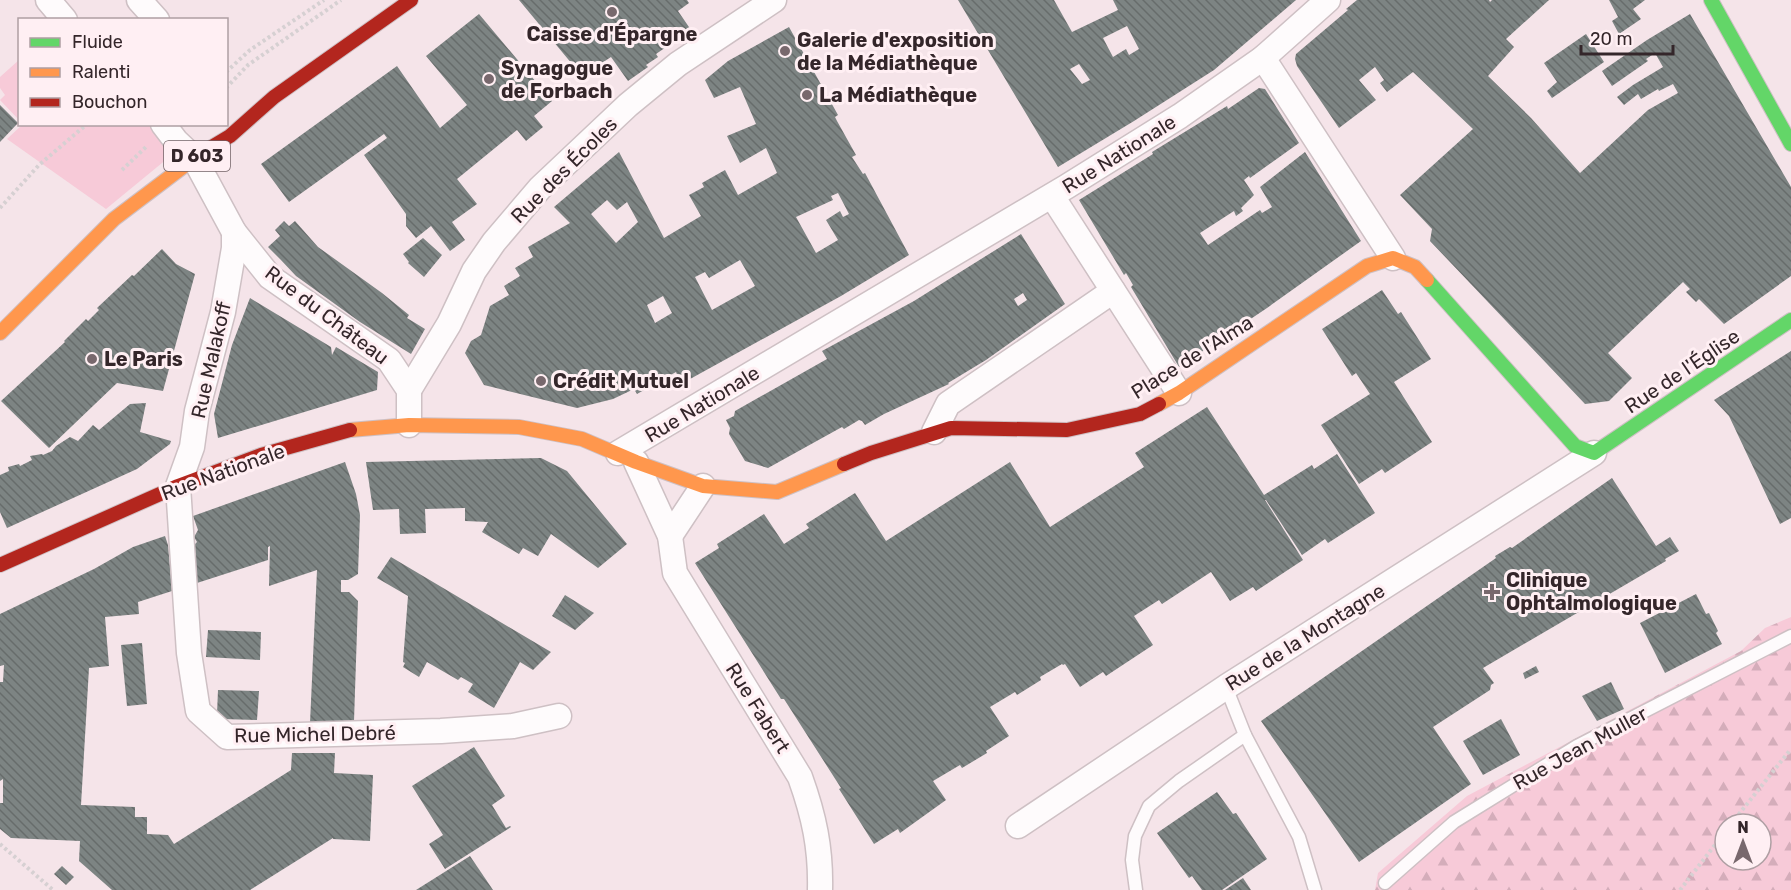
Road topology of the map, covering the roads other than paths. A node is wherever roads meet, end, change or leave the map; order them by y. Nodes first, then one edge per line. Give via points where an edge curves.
1 (48, 0) edge
2 (139, 0) edge
3 (411, 0) edge
4 (774, 0) edge
5 (1328, 0) edge
6 (1711, 0) edge
7 (64, 18) edge
8 (155, 18) edge
9 (1263, 58) junction
10 (165, 126) edge
11 (1791, 144) edge
12 (194, 158) junction
13 (1052, 196) junction
14 (234, 232) junction
15 (1393, 258) junction
16 (1113, 291) junction
17 (1791, 320) edge
18 (0, 333) edge
19 (409, 390) junction
20 (1179, 393) junction
21 (409, 426) junction
22 (934, 432) junction
23 (1594, 453) junction
24 (627, 458) junction
25 (178, 486) junction
26 (703, 486) junction
27 (669, 536) junction
28 (0, 566) edge
29 (1791, 636) edge
30 (1226, 687) junction
31 (559, 716) dead end
32 (1245, 735) junction
33 (1018, 826) dead end
34 (1385, 883) dead end
35 (820, 890) edge
36 (1136, 890) edge
37 (1315, 890) edge

1 - 7 street
2 - 8 street
3 - 12 street, D 603 via 274,97 230,136
4 - 19 street, Rue des Écoles via 678,64 540,188 474,271 449,324
5 - 9 street, Rue Nationale
6 - 11 street
9 - 13 street, Rue Nationale via 1180,116
9 - 15 street
10 - 12 street, Rue du Château
12 - 14 street, Rue du Château
12 - 18 street, D 603 via 114,219
13 - 16 street
13 - 24 street, Rue Nationale
14 - 19 street, Rue du Château via 270,277 389,360
14 - 25 street, Rue Malakoff via 223,312 197,411 192,447
15 - 20 street, Place de l'Alma via 1367,266
15 - 23 street via 1415,267 1575,446
16 - 20 street
16 - 22 street via 948,404
17 - 23 street, Rue de l'Église
19 - 21 street
20 - 22 street, Place de l'Alma via 1140,414 1067,430 951,428
21 - 24 street, Rue Nationale via 519,427 582,439
21 - 25 street, Rue Nationale via 352,430 261,455
22 - 26 street, Place de l'Alma via 777,492
23 - 30 street, Rue de la Montagne
24 - 26 street, Place de l'Alma
24 - 27 street, Rue Fabert via 654,501
25 - 28 street, Rue Nationale
25 - 31 street, Rue Michel Debré via 189,653 198,711 227,737 441,731 513,726
26 - 27 street
27 - 35 street, Rue Fabert via 675,573 800,777 812,812
29 - 34 lane, Rue Jean Muller via 1577,746 1454,822
30 - 32 lane
30 - 33 street, Rue de la Montagne
32 - 36 lane via 1149,806 1135,836 1132,860
32 - 37 lane via 1299,837

